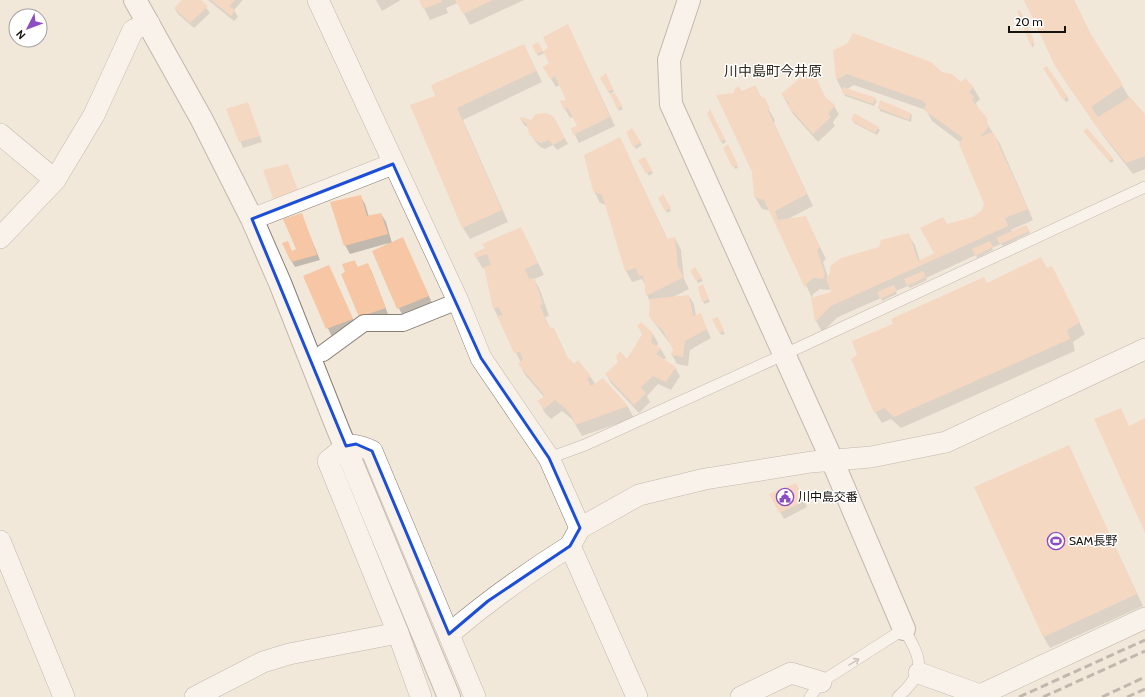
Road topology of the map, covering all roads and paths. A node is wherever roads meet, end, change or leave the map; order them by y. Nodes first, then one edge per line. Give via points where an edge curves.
1 (135, 0) edge
2 (318, 0) edge
3 (689, 0) edge
4 (149, 23) junction
5 (0, 134) edge
6 (393, 164) junction
7 (55, 180) junction
8 (1145, 187) edge
9 (252, 219) junction
10 (0, 238) edge
11 (458, 301) junction
12 (1145, 349) edge
13 (323, 353) dead end
14 (783, 355) junction
15 (346, 446) junction
16 (549, 458) junction
17 (832, 460) junction
18 (580, 528) junction
19 (0, 541) edge
20 (570, 546) junction
21 (1145, 618) edge
22 (904, 629) junction
23 (398, 633) junction
24 (449, 634) junction
25 (919, 673) junction
26 (815, 690) edge
27 (64, 697) edge
28 (195, 697) edge
29 (421, 697) edge
30 (448, 697) edge
31 (476, 697) edge
32 (637, 697) edge
33 (741, 697) edge
34 (898, 697) edge

1 - 4 street
2 - 6 street
3 - 14 street via 669,60 671,104
4 - 7 street via 133,30 94,115
4 - 9 street
5 - 7 street
6 - 9 street
6 - 11 street
7 - 10 street
8 - 14 lane
9 - 15 street
11 - 13 street via 403,323 364,323
11 - 16 street via 481,358
12 - 17 street via 946,442 871,457
14 - 16 lane via 592,442
14 - 17 street
15 - 23 street via 328,461
15 - 24 street via 356,444 372,451
15 - 30 street
16 - 18 street
17 - 18 street via 705,479 639,496
17 - 22 street
18 - 20 street
19 - 27 street
20 - 24 street via 488,601
20 - 32 street
21 - 25 street via 980,695
22 - 25 lane via 918,652
26 -> 22 lane
23 - 28 street via 289,654 263,662
23 - 29 street
24 - 31 street
25 - 34 lane via 912,685
26 - 33 street via 791,673

